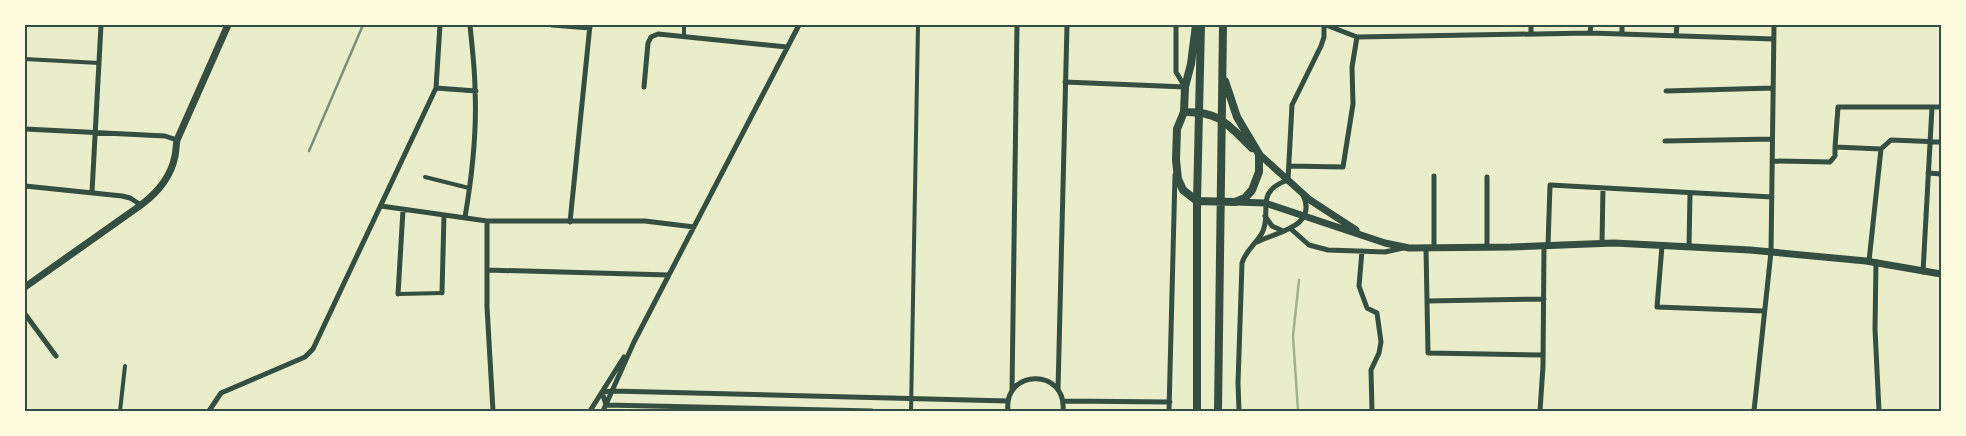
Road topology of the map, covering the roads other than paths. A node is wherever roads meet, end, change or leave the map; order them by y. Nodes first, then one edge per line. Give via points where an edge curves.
1 (101, 25) edge
2 (228, 25) edge
3 (440, 25) edge
4 (470, 25) edge
5 (552, 25) edge
6 (684, 25) edge
7 (799, 25) edge
8 (918, 25) edge
9 (1017, 25) edge
10 (1067, 25) edge
11 (1176, 25) edge
12 (1196, 25) edge
13 (1201, 25) edge
14 (1223, 25) edge
15 (1325, 25) edge
16 (1531, 25) edge
17 (1591, 25) edge
18 (1622, 25) edge
19 (1677, 25) edge
20 (1774, 25) edge
21 (590, 27) edge
22 (1590, 33) junction
23 (1531, 34) junction
24 (1622, 34) junction
25 (1357, 36) junction
26 (1676, 36) junction
27 (684, 37) junction
28 (1774, 39) junction
29 (787, 47) junction
30 (25, 59) edge
31 (99, 63) junction
32 (1222, 68) junction
33 (1065, 82) junction
34 (1185, 86) junction
35 (644, 87) dead end
36 (436, 88) junction
37 (1773, 88) junction
38 (476, 91) junction
39 (1666, 91) dead end
40 (1932, 107) junction
41 (1941, 107) edge
42 (1200, 111) junction
43 (1184, 112) junction
44 (1221, 118) junction
45 (25, 129) edge
46 (96, 134) junction
47 (1772, 139) junction
48 (178, 140) junction
49 (1665, 141) dead end
50 (1929, 141) junction
51 (1941, 142) edge
52 (1835, 147) junction
53 (1881, 148) junction
54 (1259, 154) junction
55 (1176, 160) junction
56 (1772, 161) junction
57 (1289, 166) junction
58 (1928, 173) junction
59 (1941, 174) edge
60 (1434, 176) dead end
61 (425, 177) dead end
62 (1487, 177) dead end
63 (1288, 180) junction
64 (25, 186) edge
65 (470, 188) junction
66 (1603, 188) junction
67 (92, 192) junction
68 (1302, 194) junction
69 (1690, 194) junction
70 (1772, 197) junction
71 (1197, 201) junction
72 (1219, 202) junction
73 (1235, 202) junction
74 (1265, 203) junction
75 (141, 205) junction
76 (381, 206) junction
77 (404, 210) junction
78 (444, 215) junction
79 (1304, 215) junction
80 (1265, 216) junction
81 (464, 217) junction
82 (487, 221) junction
83 (570, 222) junction
84 (694, 228) junction
85 (1291, 229) junction
86 (1284, 231) junction
87 (1364, 236) junction
88 (1254, 243) junction
89 (1602, 244) junction
90 (1546, 245) junction
91 (1662, 246) junction
92 (1407, 247) junction
93 (1486, 247) junction
94 (1689, 247) junction
95 (1430, 248) junction
96 (1362, 251) junction
97 (1771, 252) junction
98 (1873, 262) junction
99 (487, 270) junction
100 (1923, 272) junction
101 (1941, 274) edge
102 (669, 275) junction
103 (25, 286) edge
104 (442, 293) joint
105 (398, 294) joint
106 (1544, 299) junction
107 (1427, 300) junction
108 (1764, 311) junction
109 (25, 314) edge
110 (634, 342) junction
111 (1543, 355) junction
112 (56, 356) dead end
113 (125, 366) dead end
114 (1058, 390) junction
115 (612, 391) junction
116 (1012, 391) junction
117 (602, 392) junction
118 (911, 399) junction
119 (1008, 401) junction
120 (1063, 401) junction
121 (1170, 402) junction
122 (606, 405) junction
123 (692, 409) edge
124 (748, 410) edge
125 (120, 411) edge
126 (209, 411) edge
127 (493, 411) edge
128 (590, 411) edge
129 (604, 411) edge
130 (828, 411) edge
131 (872, 411) edge
132 (911, 411) edge
133 (1008, 411) edge
134 (1063, 411) edge
135 (1169, 411) edge
136 (1196, 411) edge
137 (1218, 411) edge
138 (1239, 411) edge
139 (1372, 411) edge
140 (1540, 411) edge
141 (1754, 411) edge
142 (1879, 411) edge

1 - 31 street
2 - 48 main road
3 - 36 street
4 - 38 street
5 - 21 street
6 - 27 street
7 - 29 street
8 - 118 street
9 - 116 street
10 - 33 street
11 - 34 street via 1176,72
12 - 34 main road
13 - 42 main road
14 - 32 main road
15 - 25 street
15 - 57 street via 1321,46 1292,105
16 - 23 street
17 - 22 street
18 - 24 street
19 - 26 street
20 - 28 street
21 - 83 street
22 - 23 street
22 - 24 street
23 - 25 street
24 - 26 street
25 - 57 street via 1352,67 1353,104 1343,167
26 - 28 street
27 - 29 street
27 - 35 street via 658,34 651,37
28 - 37 street
29 - 84 street
30 - 31 street
31 - 46 street
32 - 44 main road
32 - 54 main road via 1237,118
33 - 34 street
33 - 114 street
34 - 43 main road
36 - 38 street
36 - 76 street
37 - 39 street
37 - 47 street
38 - 65 street
40 - 41 street
40 - 50 street
40 - 52 street via 1838,108
42 - 43 main road
42 - 44 main road
42 - 71 main road
43 - 55 main road via 1177,129
44 - 54 main road
44 - 72 main road
45 - 46 street
46 - 48 street via 165,136
46 - 67 street
47 - 49 street
47 - 56 street
48 - 75 main road via 174,160 164,182
50 - 51 street
50 - 53 street via 1891,140
50 - 58 street
52 - 53 street
52 - 56 street via 1830,162
53 - 98 street
54 - 63 main road
54 - 73 main road via 1256,182 1245,198
55 - 71 main road via 1183,190
55 - 121 street
56 - 70 street
57 - 63 street
58 - 59 street
58 - 100 street
60 - 95 street
61 - 65 street
62 - 93 street
63 - 68 main road
63 - 74 street via 1275,186
64 - 67 street
65 - 81 street
66 - 69 street
66 - 89 street
66 - 90 street via 1550,185
67 - 75 street via 127,197
68 - 79 street
68 - 87 main road
69 - 70 street
69 - 94 street
70 - 97 street
71 - 72 main road
71 - 136 main road
72 - 73 main road
72 - 137 main road
73 - 74 main road
74 - 79 main road
74 - 80 street
75 - 103 main road
76 - 77 street
76 - 126 street via 313,349 305,357 221,393
77 - 78 street
77 - 105 street
78 - 81 street
78 - 104 street
79 - 85 street
79 - 87 main road
80 - 86 street via 1272,226
80 - 88 street via 1265,225
81 - 82 street
82 - 83 street
82 - 99 street
83 - 84 street via 645,221
84 - 102 street
85 - 86 street
85 - 96 street via 1309,246
86 - 88 street
87 - 92 main road
88 - 138 street via 1242,263
89 - 90 main road
89 - 91 main road
90 - 93 main road
90 - 106 street
91 - 94 main road
91 - 108 street via 1657,307
92 - 95 main road
92 - 96 street via 1385,252
93 - 95 main road
94 - 97 main road
95 - 107 street
96 - 139 street via 1359,286 1367,308 1377,313 1381,342 1380,353 1370,370
97 - 98 main road
97 - 108 street
98 - 100 main road
98 - 142 street
99 - 102 street
99 - 127 street
100 - 101 main road
102 - 110 street
104 - 105 street
106 - 107 street
106 - 111 street
107 - 111 street via 1428,353
108 - 141 street
109 - 112 street
110 - 115 street
110 - 117 street
111 - 140 street
113 - 125 street
114 - 116 street via 1050,382 1038,378 1026,380
114 - 120 street
115 - 117 street
115 - 118 street
115 - 122 street
116 - 119 street
117 - 122 street
117 - 128 street
118 - 119 street
118 - 132 street
119 - 133 street
120 - 121 street
120 - 134 street
121 - 135 street
122 - 123 street
122 - 129 street
123 - 124 street
124 - 130 street
130 - 131 street

